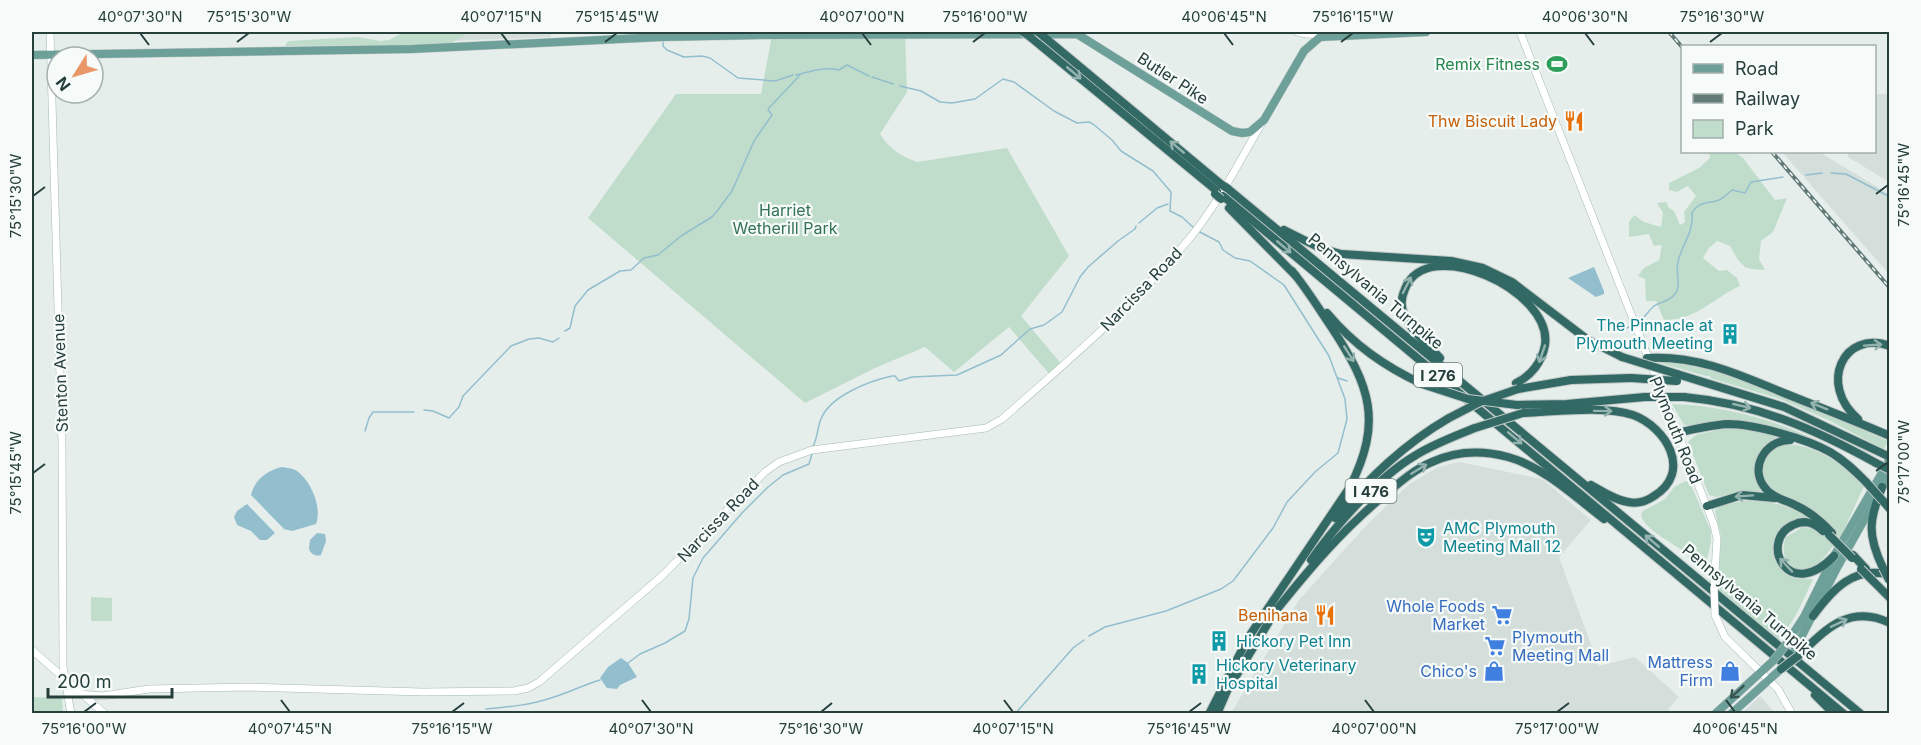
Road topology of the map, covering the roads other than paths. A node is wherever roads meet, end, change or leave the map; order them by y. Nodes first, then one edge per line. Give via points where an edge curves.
1 (1298, 32) edge
2 (1426, 32) edge
3 (1520, 32) edge
4 (1033, 34) edge
5 (1326, 35) junction
6 (105, 53) edge
7 (52, 105) edge
8 (1264, 120) junction
9 (1221, 192) junction
10 (1270, 224) junction
11 (1292, 271) junction
12 (1890, 346) edge
13 (1647, 358) junction
14 (1677, 378) junction
15 (1463, 383) junction
16 (1517, 386) junction
17 (1567, 404) junction
18 (1523, 413) junction
19 (1873, 429) junction
20 (1677, 433) junction
21 (1890, 436) edge
22 (1806, 442) junction
23 (1887, 457) edge
24 (1566, 470) junction
25 (1890, 472) edge
26 (1882, 487) junction
27 (1782, 499) junction
28 (1707, 506) junction
29 (1890, 509) edge
30 (1830, 534) junction
31 (1311, 546) junction
32 (1653, 553) junction
33 (1834, 556) junction
34 (1886, 571) edge
35 (1874, 580) junction
36 (1889, 581) edge
37 (1890, 593) edge
38 (1890, 598) edge
39 (1274, 614) junction
40 (1813, 616) junction
41 (1890, 623) edge
42 (1759, 640) junction
43 (32, 650) edge
44 (1796, 654) junction
45 (1781, 669) joint
46 (1760, 671) junction
47 (65, 680) junction
48 (1768, 680) junction
49 (69, 693) junction
50 (82, 694) junction
51 (111, 695) junction
52 (71, 714) edge
53 (105, 714) edge
54 (1209, 714) edge
55 (1217, 714) edge
56 (1714, 714) edge
57 (1731, 714) edge
58 (1792, 714) edge
59 (1834, 714) edge
60 (1844, 714) edge
61 (1861, 714) edge

1 - 5 main road
2 - 5 main road
3 - 13 main road, Plymouth Road
9 -> 4 highway, Pennsylvania Turnpike / I 276
4 -> 9 highway, Pennsylvania Turnpike / I 276
5 - 8 main road via 1304,51
6 - 8 main road, Butler Pike via 411,49 662,37 1077,34 1232,131 1250,132
7 - 47 main road, Stenton Avenue
8 - 51 main road, Narcissa Road via 1196,230 1116,318 997,423 986,428 812,450 779,462 662,576 528,688 423,693 248,687 148,689
9 - 10 highway, Pennsylvania Turnpike / I 276
9 - 11 highway
9 -> 32 highway, Pennsylvania Turnpike / I 276
10 - 14 highway, bridge via 1341,254 1451,261 1483,268 1512,282 1588,340
10 - 15 highway, Pennsylvania Turnpike / I 276
11 - 17 highway, bridge via 1358,345 1422,384 1468,399 1517,405
11 -> 31 highway via 1357,368 1369,419 1361,465
19 -> 12 highway via 1843,404 1837,375 1843,360 1859,347 1878,343
19 -> 13 highway via 1726,369 1690,360
13 - 20 main road, Plymouth Road
14 - 16 highway, bridge via 1571,380
14 - 23 highway via 1733,390 1792,410
15 -> 16 highway via 1413,329 1402,310 1408,281 1419,271 1455,267 1483,275 1519,295 1536,312 1543,326 1545,348 1533,371
15 - 24 highway, Pennsylvania Turnpike / I 276
16 - 31 highway, I 476, bridge via 1478,400 1409,443 1356,493
17 - 18 highway, I 476
17 -> 25 highway, I 476, bridge via 1645,397 1737,404 1835,441
18 -> 24 highway via 1601,411 1634,416 1661,434 1673,459 1672,474 1663,490 1634,503 1615,498
18 - 39 highway, I 476, bridge via 1475,428 1416,455 1373,488 1318,551
19 - 21 highway
20 - 22 highway via 1740,425
20 - 28 main road, Plymouth Road
22 - 27 highway via 1776,442 1761,460 1762,484
22 - 29 highway, bridge via 1839,458
23 - 33 main road
61 -> 24 highway, Pennsylvania Turnpike / I 276
25 - 26 main road
26 - 34 highway via 1873,510 1871,535
26 - 40 main road
27 -> 28 highway via 1742,495
27 - 30 highway via 1805,510
28 - 46 main road, Plymouth Road, bridge via 1716,532 1715,615 1725,637
33 -> 30 highway via 1816,571 1805,574 1788,570 1778,554 1782,536 1795,524 1810,523
30 - 35 highway, bridge
31 - 54 highway, I 476 via 1248,638
39 -> 32 highway via 1336,539 1371,507 1429,462 1458,453 1497,454 1521,462
32 - 42 highway, Pennsylvania Turnpike / I 276
33 - 46 main road, bridge via 1804,617 1773,661
34 - 36 highway, bridge
34 - 40 highway via 1864,574 1833,590
35 - 37 highway
35 - 38 highway
39 - 55 highway, I 476
40 - 44 main road
44 -> 41 highway via 1829,627 1847,619 1870,616
42 - 59 highway
42 - 60 highway, Pennsylvania Turnpike / I 276
43 - 47 main road
44 - 45 highway, bridge
45 - 48 main road
46 - 48 main road, Plymouth Road
46 -> 56 main road
47 - 49 main road, Stenton Avenue
47 - 50 main road
48 - 57 main road
48 - 58 main road, Plymouth Road
49 - 50 main road, Narcissa Road
49 - 52 main road, Stenton Avenue
50 - 51 main road, Narcissa Road
50 - 53 main road
51 - 53 main road via 102,703

